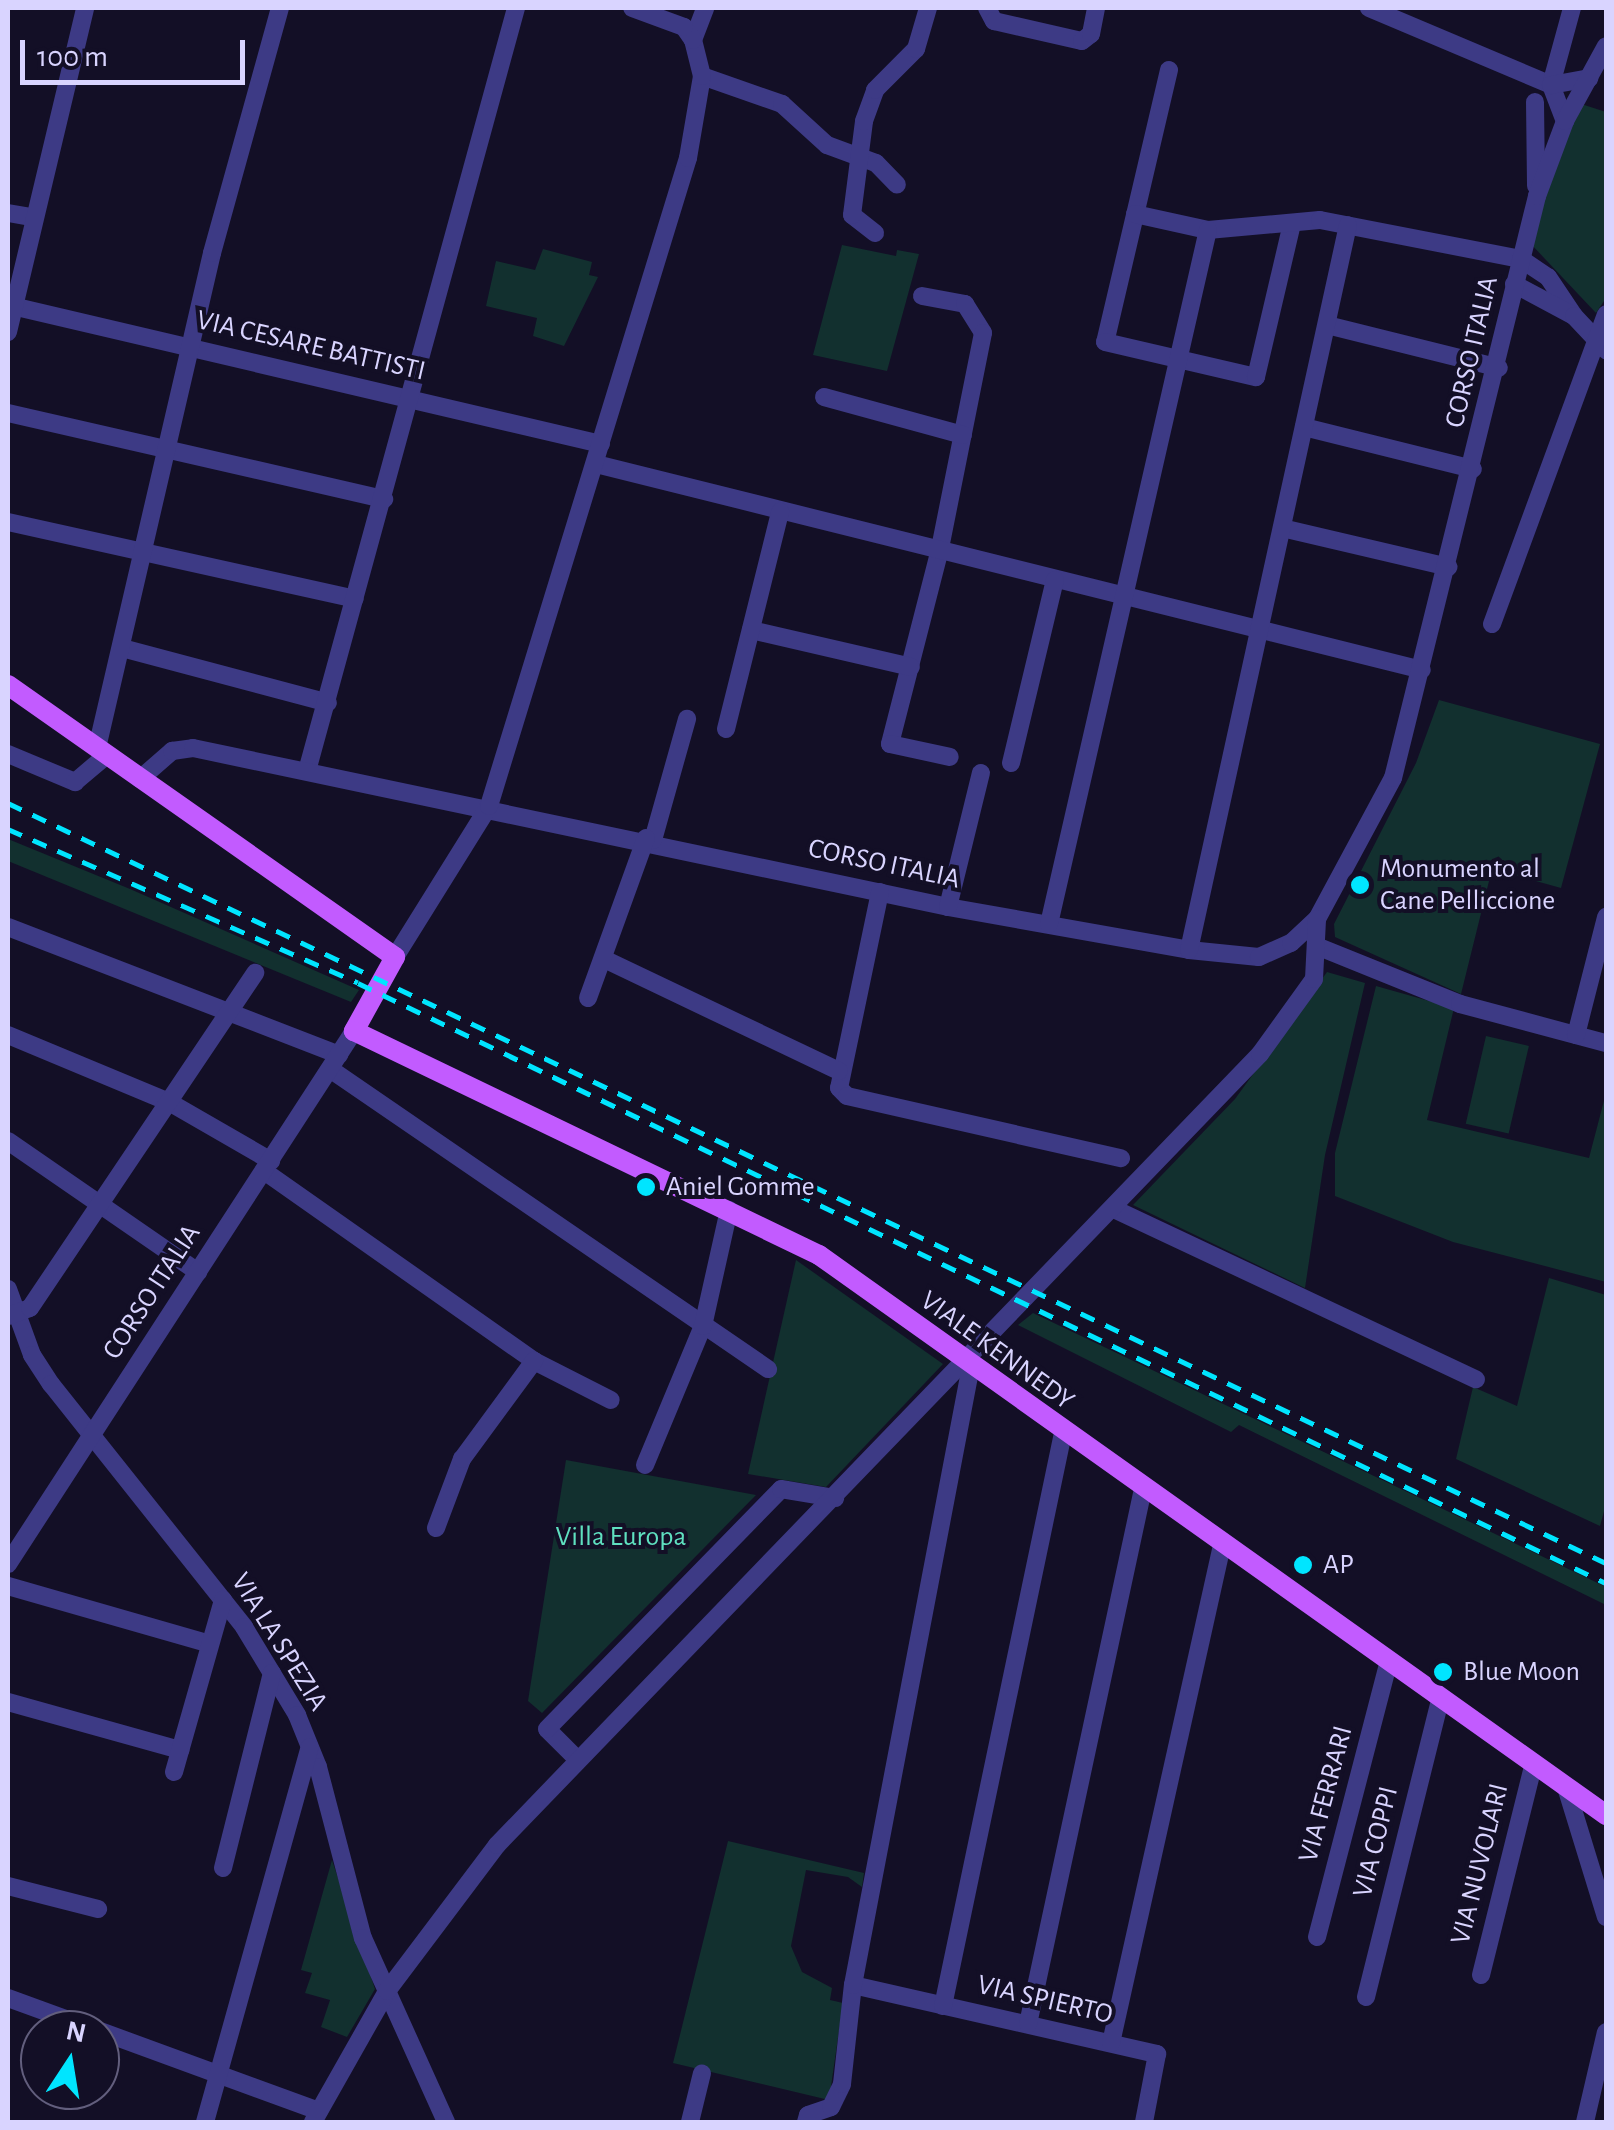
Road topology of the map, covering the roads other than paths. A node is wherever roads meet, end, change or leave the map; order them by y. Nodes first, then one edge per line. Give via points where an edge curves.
1 (85, 8) edge
2 (280, 8) edge
3 (516, 8) edge
4 (632, 8) edge
5 (706, 8) edge
6 (928, 8) edge
7 (986, 8) edge
8 (1096, 8) edge
9 (1368, 8) edge
10 (1572, 8) edge
11 (692, 40) junction
12 (1606, 46) edge
13 (1168, 70) dead end
14 (1524, 72) junction
15 (702, 76) junction
16 (1589, 78) junction
17 (1551, 84) junction
18 (1535, 102) junction
19 (1565, 122) junction
20 (856, 154) junction
21 (898, 185) dead end
22 (1536, 196) junction
23 (8, 213) edge
24 (1135, 214) junction
25 (35, 218) junction
26 (1292, 222) junction
27 (1348, 225) junction
28 (1208, 230) junction
29 (874, 233) dead end
30 (1521, 259) junction
31 (1514, 284) junction
32 (922, 296) dead end
33 (11, 306) edge
34 (1606, 314) edge
35 (1574, 316) junction
36 (1327, 325) junction
37 (8, 332) edge
38 (1600, 345) edge
39 (193, 346) junction
40 (1176, 360) junction
41 (1499, 368) junction
42 (413, 397) junction
43 (824, 397) dead end
44 (8, 413) edge
45 (1304, 426) junction
46 (963, 434) junction
47 (602, 444) junction
48 (168, 450) junction
49 (596, 464) junction
50 (1473, 469) junction
51 (384, 499) junction
52 (780, 512) junction
53 (8, 522) edge
54 (1282, 528) junction
55 (939, 553) junction
56 (144, 555) junction
57 (1448, 567) junction
58 (1055, 580) junction
59 (1126, 597) junction
60 (354, 599) junction
61 (1492, 624) dead end
62 (751, 630) junction
63 (1261, 630) junction
64 (122, 648) junction
65 (911, 668) junction
66 (1422, 670) junction
67 (8, 685) edge
68 (328, 703) junction
69 (687, 719) dead end
70 (726, 729) dead end
71 (102, 752) junction
72 (8, 754) edge
73 (950, 757) dead end
74 (1011, 763) dead end
75 (307, 771) junction
76 (981, 773) dead end
77 (140, 779) junction
78 (489, 806) junction
79 (649, 839) junction
80 (880, 892) junction
81 (948, 906) junction
82 (1606, 918) edge
83 (1317, 919) junction
84 (1049, 924) junction
85 (8, 927) edge
86 (1319, 947) junction
87 (1189, 950) junction
88 (395, 957) junction
89 (604, 959) junction
90 (255, 974) dead end
91 (588, 998) dead end
92 (229, 1012) junction
93 (354, 1031) junction
94 (1576, 1034) junction
95 (8, 1036) edge
96 (1606, 1043) edge
97 (335, 1062) junction
98 (840, 1071) junction
99 (168, 1102) junction
100 (8, 1141) edge
101 (1121, 1158) dead end
102 (267, 1166) junction
103 (100, 1206) junction
104 (1114, 1209) junction
105 (729, 1210) junction
106 (198, 1272) junction
107 (8, 1289) edge
108 (11, 1317) edge
109 (703, 1326) junction
110 (534, 1361) junction
111 (968, 1364) junction
112 (768, 1369) dead end
113 (1476, 1379) dead end
114 (611, 1400) dead end
115 (1063, 1432) junction
116 (89, 1439) junction
117 (646, 1465) dead end
118 (1144, 1489) junction
119 (835, 1498) junction
120 (436, 1528) dead end
121 (1222, 1546) junction
122 (8, 1564) edge
123 (8, 1586) edge
124 (223, 1600) junction
125 (210, 1644) junction
126 (1388, 1665) junction
127 (272, 1673) junction
128 (1440, 1701) junction
129 (8, 1702) edge
130 (310, 1747) junction
131 (180, 1750) junction
132 (577, 1758) junction
133 (1533, 1766) junction
134 (174, 1772) dead end
135 (1566, 1787) junction
136 (1606, 1815) edge
137 (223, 1868) dead end
138 (8, 1886) edge
139 (98, 1909) dead end
140 (1606, 1917) edge
141 (1317, 1936) dead end
142 (1481, 1975) dead end
143 (853, 1985) junction
144 (387, 1991) junction
145 (1366, 1997) dead end
146 (8, 1998) edge
147 (943, 2006) junction
148 (41, 2010) edge
149 (1028, 2024) junction
150 (1606, 2032) edge
151 (120, 2039) edge
152 (1111, 2043) junction
153 (218, 2074) junction
154 (702, 2074) dead end
155 (316, 2116) edge
156 (206, 2122) edge
157 (446, 2122) edge
158 (690, 2122) edge
159 (806, 2122) edge
160 (1144, 2122) edge
161 (1585, 2122) edge

1 - 25 street
2 - 39 street
3 - 42 street
4 - 11 street via 684,28
5 - 11 street
6 - 20 street via 916,48 875,90
7 - 8 street via 998,22 1082,41 1091,34
9 - 14 street
10 - 17 street
11 - 15 street
12 - 16 street, CORSO ITALIA
13 - 24 street
14 - 17 street
14 - 18 street
15 - 20 street via 782,104 827,145
15 - 47 street via 688,158
16 - 17 street
16 - 19 street, CORSO ITALIA
17 - 19 street
18 - 19 street
18 - 22 street
19 - 22 street, CORSO ITALIA
20 - 21 street
20 - 29 street via 852,215
22 - 30 street, CORSO ITALIA
23 - 25 street
24 - 28 street
24 - 40 street via 1105,342
25 - 33 street
26 - 27 street
26 - 28 street
26 - 40 street via 1256,378
27 - 30 street
27 - 36 street
28 - 40 street
30 - 31 street, CORSO ITALIA
30 - 35 street via 1548,278
31 - 35 street
31 - 41 street, CORSO ITALIA
32 - 46 street via 965,304 984,333
33 - 37 street
33 - 39 street, VIA CESARE BATTISTI
34 - 38 street
35 - 38 street
36 - 41 street
36 - 45 street
38 - 61 street
39 - 42 street, VIA CESARE BATTISTI
39 - 48 street
40 - 59 street
41 - 50 street, CORSO ITALIA
42 - 47 street, VIA CESARE BATTISTI
42 - 51 street
43 - 46 street
44 - 48 street
45 - 50 street
45 - 54 street
46 - 55 street
47 - 49 street
48 - 51 street
48 - 56 street
49 - 52 street
49 - 78 street
50 - 57 street, CORSO ITALIA
51 - 60 street
52 - 55 street
52 - 62 street
53 - 56 street
54 - 57 street
54 - 63 street
55 - 58 street
55 - 65 street
56 - 60 street
56 - 64 street
57 - 66 street, CORSO ITALIA
58 - 59 street
58 - 74 street
59 - 63 street
59 - 84 street
60 - 68 street
62 - 65 street
62 - 70 street
63 - 66 street
63 - 87 street
64 - 68 street
64 - 71 street
65 - 73 street via 890,744
66 - 83 street, CORSO ITALIA via 1393,778
67 - 71 main road
68 - 75 street
69 - 79 street
71 - 72 street via 75,782
71 - 77 main road
75 - 77 street via 181,748
75 - 78 street
76 - 81 street
77 - 88 main road
78 - 79 street, CORSO ITALIA
78 - 88 street, CORSO ITALIA
79 - 80 street, CORSO ITALIA
79 - 89 street
80 - 81 street, CORSO ITALIA
80 - 98 street
81 - 84 street, CORSO ITALIA
82 - 94 street
83 - 86 street
83 - 87 street, CORSO ITALIA via 1292,943 1259,956
84 - 87 street, CORSO ITALIA
85 - 92 street
86 - 94 street via 1460,1004
86 - 104 street via 1314,980 1302,1000 1234,1085
88 - 93 main road, CORSO ITALIA
89 - 91 street
89 - 98 street
90 - 92 street
92 - 97 street
92 - 99 street
93 - 97 street, CORSO ITALIA
93 - 105 main road, VIALE KENNEDY
94 - 96 street
95 - 99 street
97 - 102 street, CORSO ITALIA
97 - 109 street
98 - 101 street via 839,1088 847,1096
99 - 102 street
99 - 103 street
100 - 103 street
102 - 106 street, CORSO ITALIA
102 - 110 street
103 - 106 street
103 - 108 street via 30,1308
104 - 111 street
104 - 113 street
105 - 109 street
105 - 111 main road, VIALE KENNEDY via 819,1255
106 - 116 street, CORSO ITALIA
107 - 108 street, VIA LA SPEZIA
108 - 116 street, VIA LA SPEZIA
109 - 112 street
109 - 117 street
110 - 114 street
110 - 120 street via 462,1459
111 - 115 main road, VIALE KENNEDY
111 - 119 street
111 - 143 street
115 - 118 main road, VIALE KENNEDY
115 - 147 street
116 - 122 street, CORSO ITALIA
116 - 124 street, VIA LA SPEZIA
118 - 121 main road, VIALE KENNEDY
118 - 149 street
119 - 132 street
119 - 132 street via 781,1489 547,1729
121 - 126 main road, VIALE KENNEDY
121 - 152 street
123 - 125 street
124 - 125 street
124 - 127 street, VIA LA SPEZIA
125 - 131 street
126 - 128 main road, VIALE KENNEDY
126 - 141 street, VIA FERRARI
127 - 130 street, VIA LA SPEZIA
127 - 137 street
128 - 133 main road, VIALE KENNEDY
128 - 145 street, VIA COPPI
129 - 131 street
130 - 144 street, VIA LA SPEZIA via 363,1938
130 - 153 street
131 - 134 street
132 - 144 street via 497,1845
133 - 135 main road, VIALE KENNEDY
133 - 142 street, VIA NUVOLARI
135 - 136 main road, VIALE KENNEDY
135 - 140 street
138 - 139 street
143 - 147 street, VIA SPIERTO
143 - 159 street via 838,2098 808,2114
144 - 155 street
144 - 157 street, VIA LA SPEZIA
146 - 148 street
147 - 149 street, VIA SPIERTO
149 - 152 street, VIA SPIERTO
150 - 161 street
151 - 153 street
152 - 160 street, VIA SPIERTO via 1158,2054
153 - 155 street
153 - 156 street
154 - 158 street

